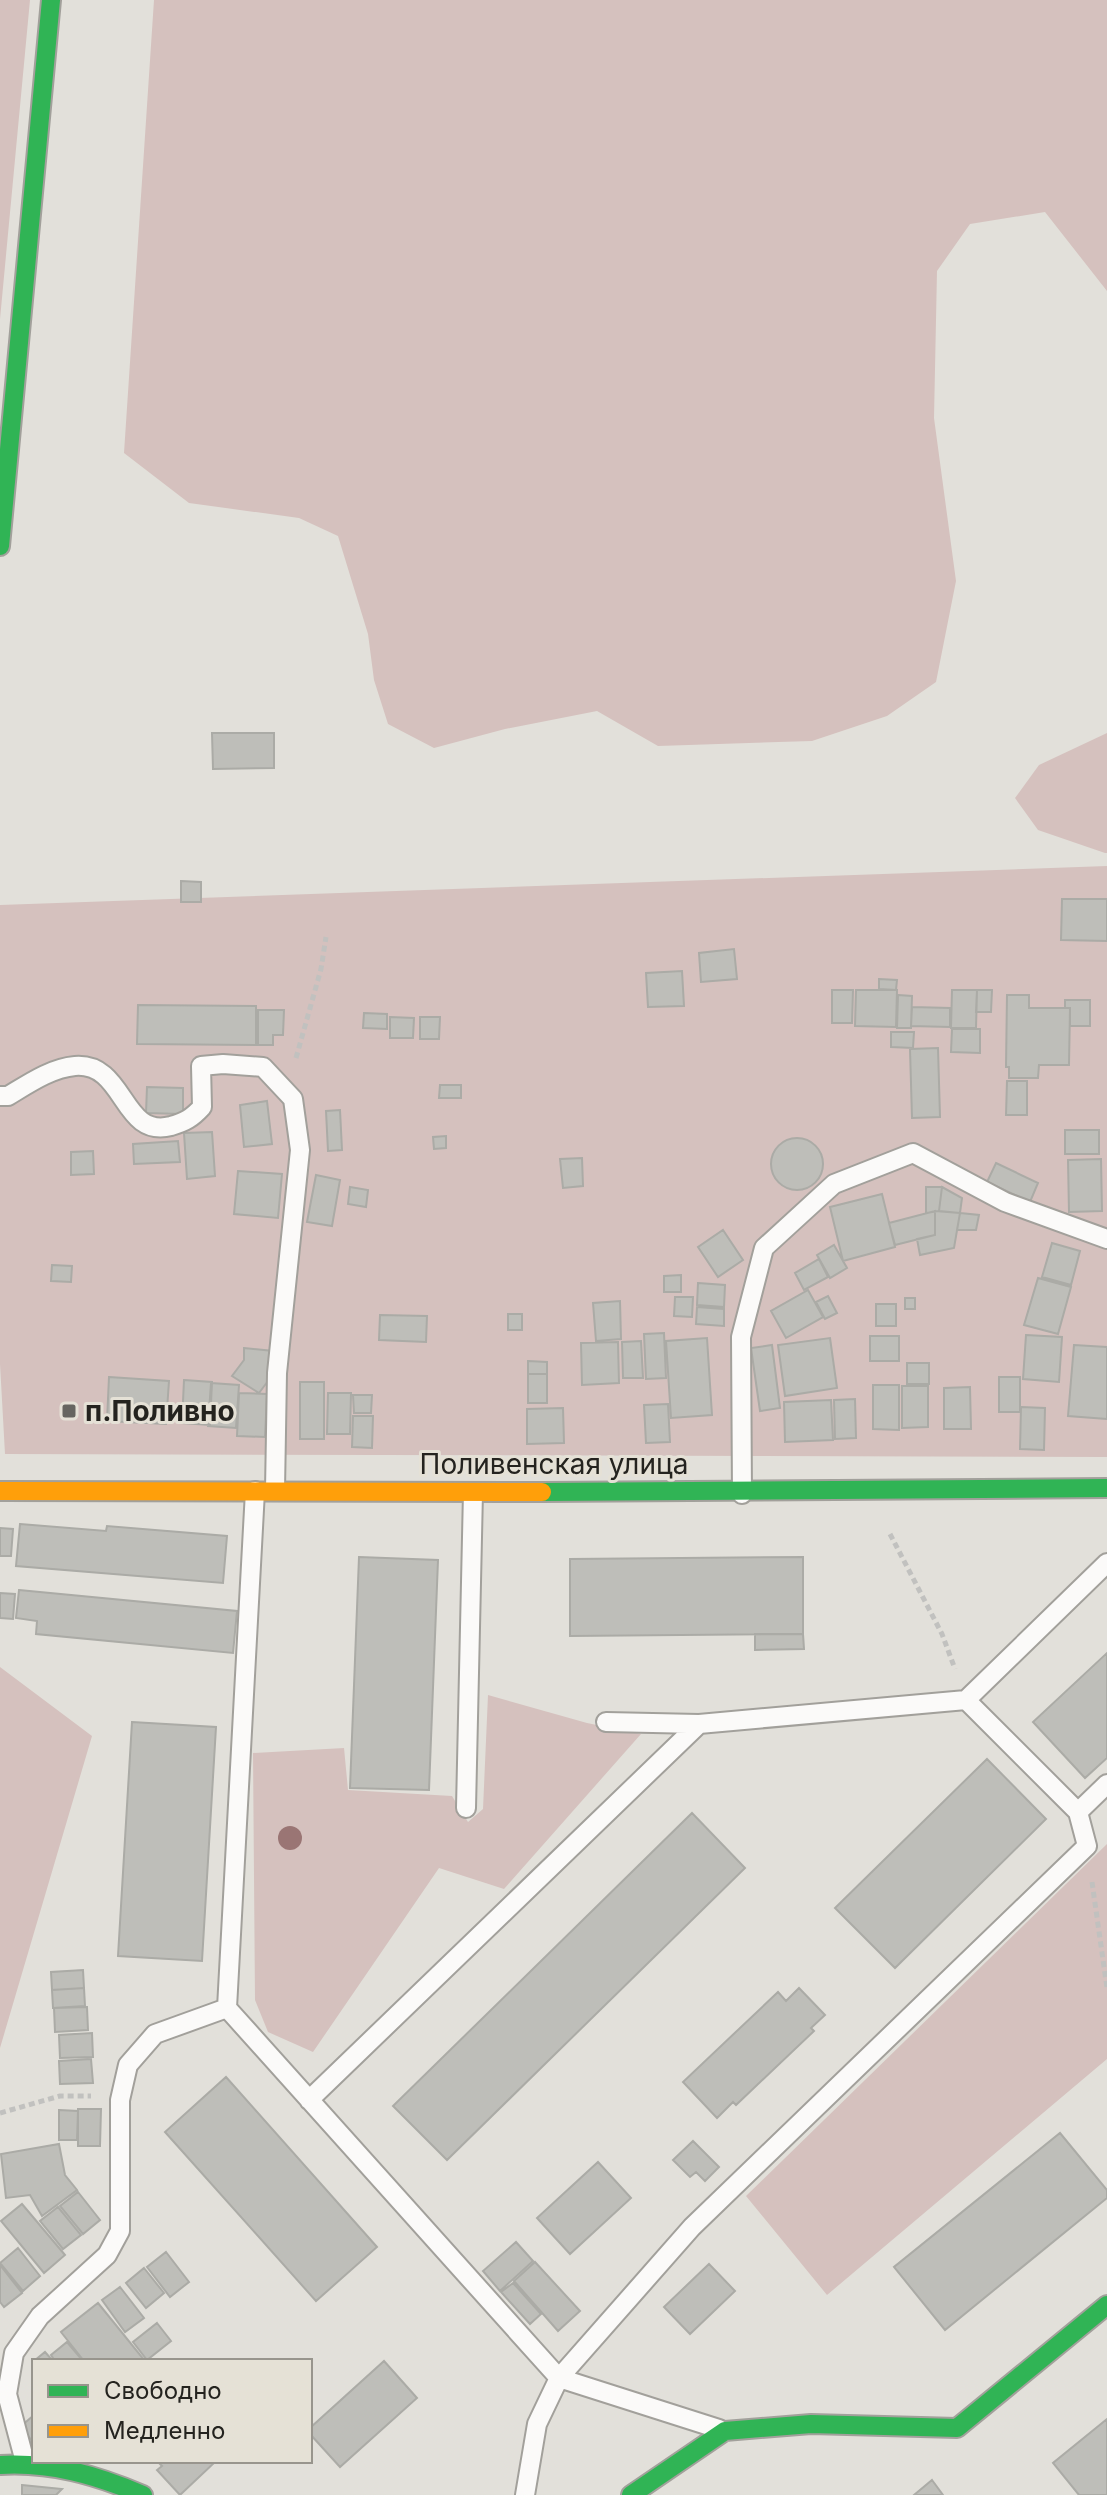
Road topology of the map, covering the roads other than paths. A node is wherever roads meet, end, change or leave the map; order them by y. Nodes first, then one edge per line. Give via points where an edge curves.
1 (51, 0) edge
2 (0, 546) edge
3 (0, 1096) edge
4 (1107, 1239) edge
5 (1107, 1488) edge
6 (255, 1489) junction
7 (275, 1490) junction
8 (0, 1491) edge
9 (473, 1492) junction
10 (742, 1494) junction
11 (1107, 1563) edge
12 (966, 1700) junction
13 (606, 1722) dead end
14 (699, 1724) junction
15 (1107, 1784) edge
16 (466, 1808) dead end
17 (1078, 1812) junction
18 (227, 2008) junction
19 (309, 2100) junction
20 (1107, 2305) edge
21 (559, 2378) junction
22 (725, 2431) junction
23 (25, 2462) junction
24 (0, 2465) edge
25 (143, 2495) edge
26 (525, 2495) edge
27 (631, 2495) edge

1 - 2 street
3 - 7 lane via 77,1065 116,1085 138,1121 156,1130 187,1122 202,1107 201,1066 223,1064 263,1067 293,1099 300,1150 277,1373
4 - 10 lane via 1005,1202 913,1153 834,1184 764,1248 741,1337
5 - 10 street, Поливенская улица
6 - 7 street, Поливенская улица
6 - 8 street, Поливенская улица
6 - 18 lane
7 - 9 street, Поливенская улица
9 - 10 street, Поливенская улица
9 - 16 lane
11 - 12 lane
12 - 14 lane
12 - 17 lane
13 - 14 lane
14 - 19 lane
15 - 17 lane
17 - 21 lane via 1087,1846 692,2227
18 - 19 lane
18 - 23 lane via 155,2034 128,2065 120,2100 120,2231 107,2255 40,2316 14,2353 7,2394
19 - 21 lane
20 - 22 street via 957,2428 811,2424
21 - 22 lane
21 - 26 lane via 537,2424
22 - 27 street
23 - 24 street
23 - 25 street via 100,2476

